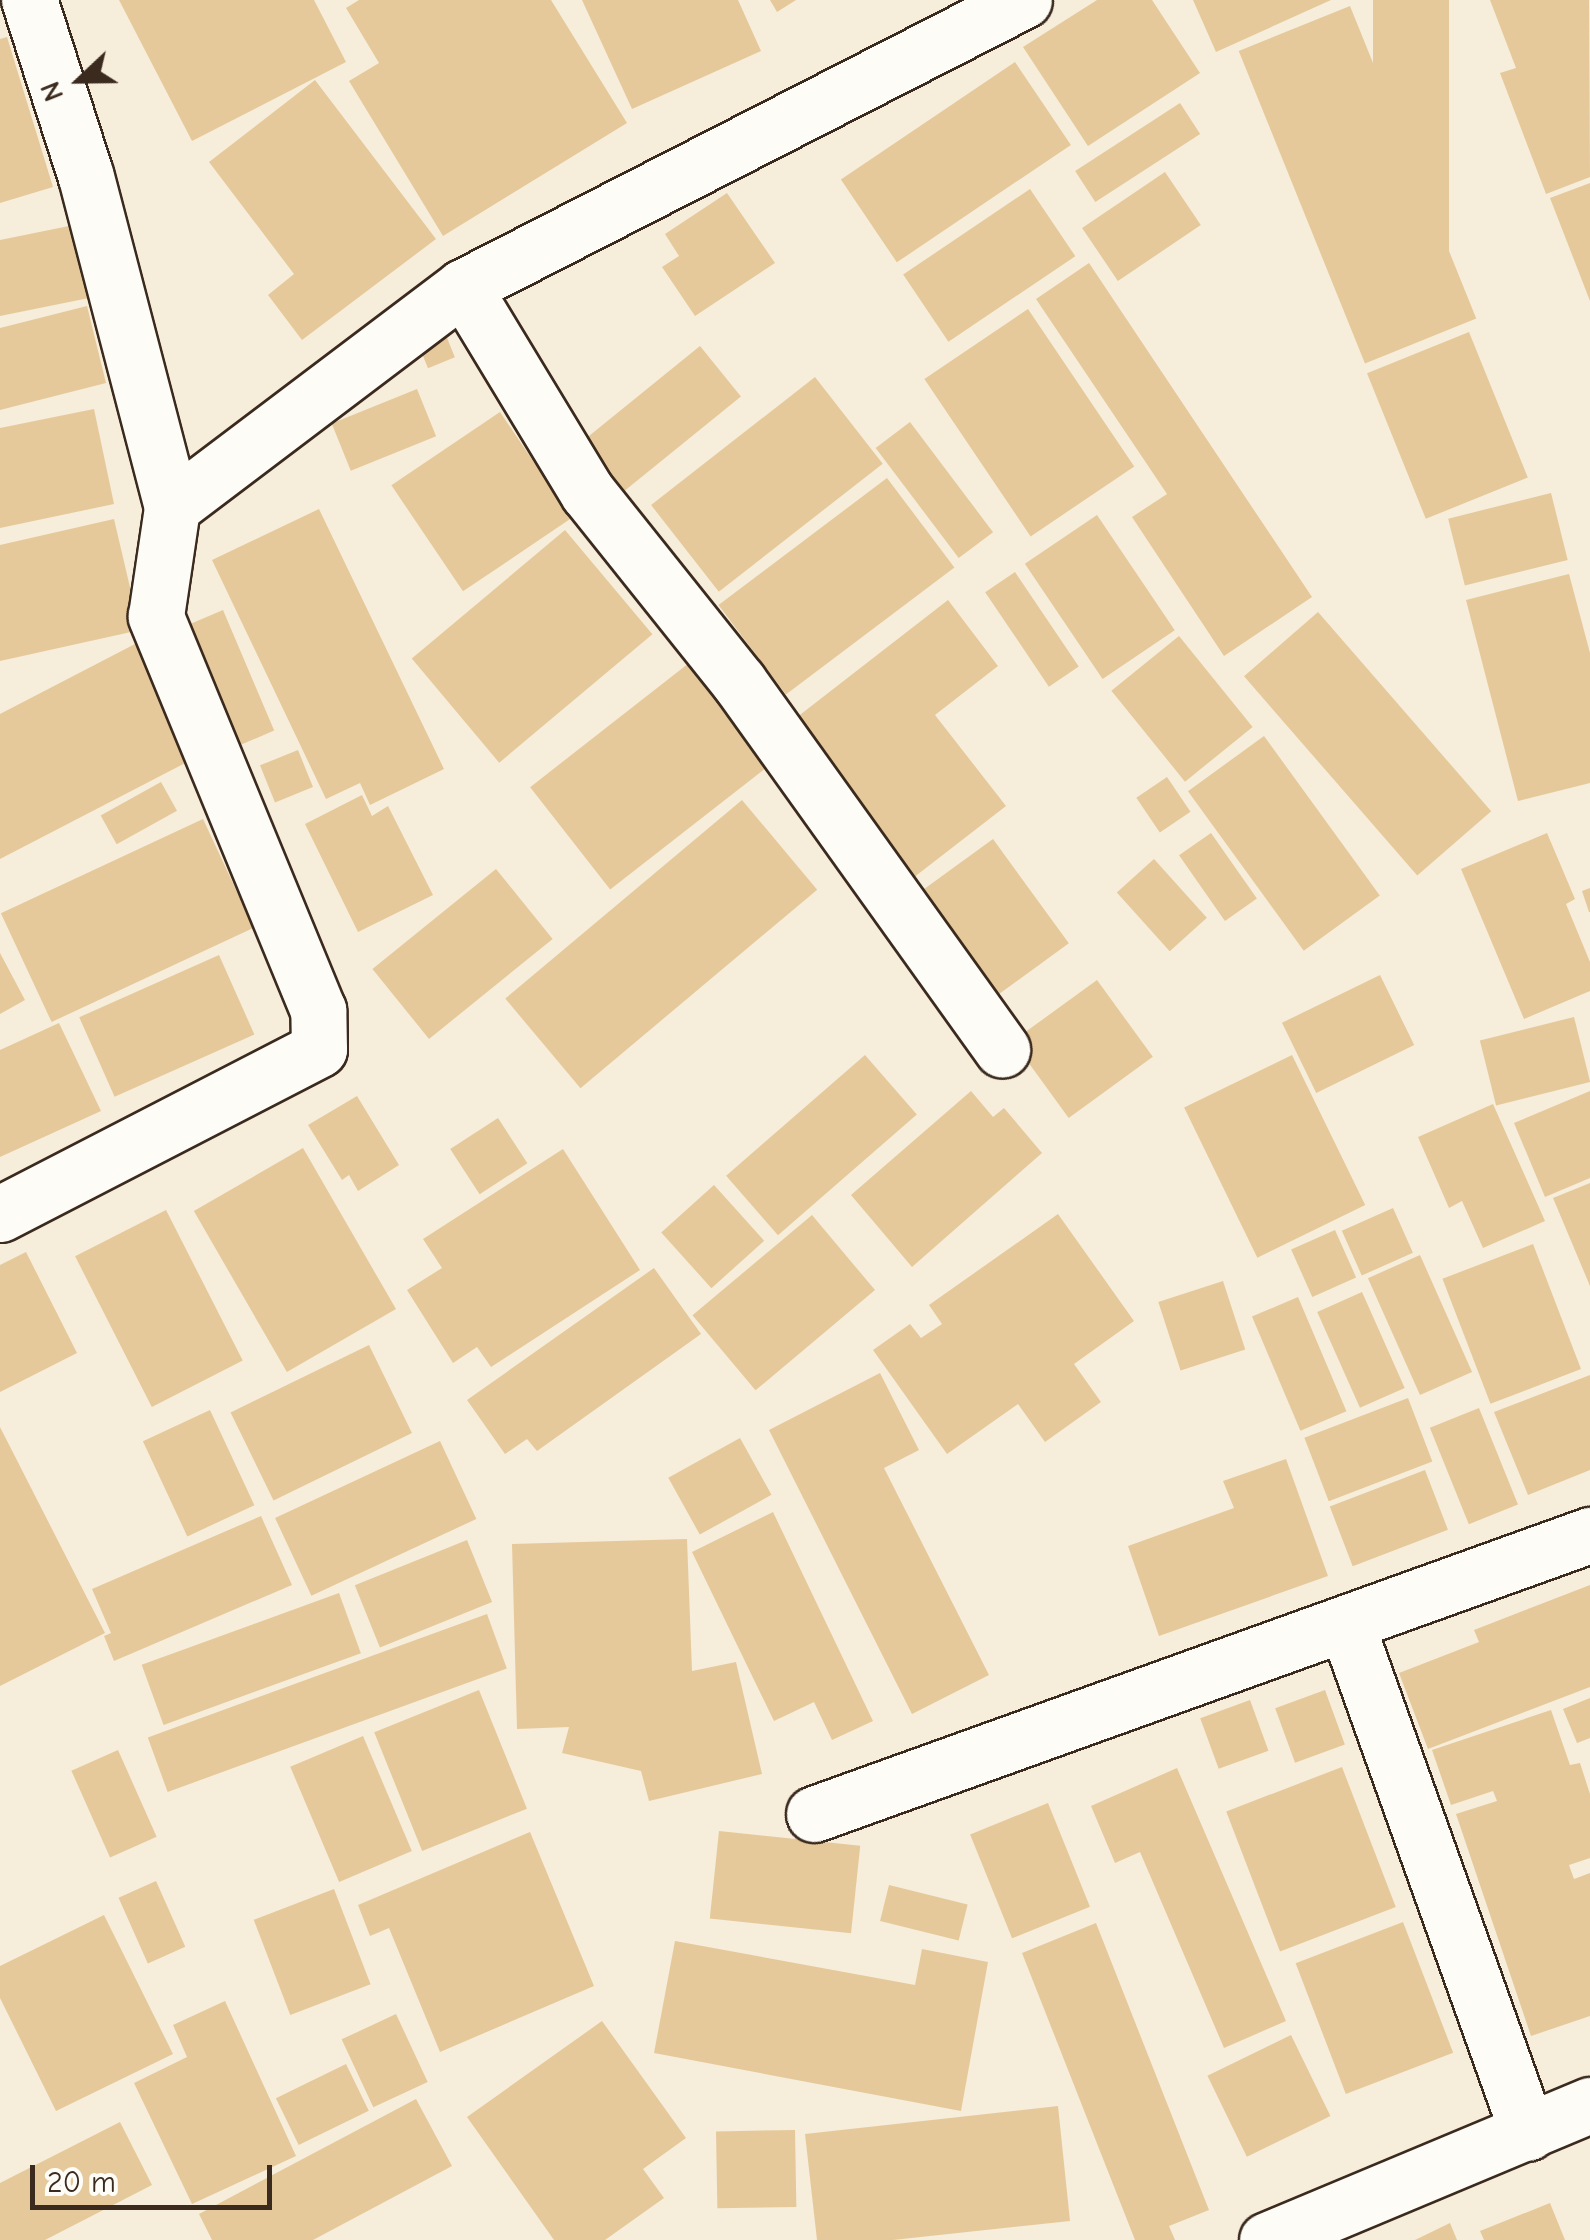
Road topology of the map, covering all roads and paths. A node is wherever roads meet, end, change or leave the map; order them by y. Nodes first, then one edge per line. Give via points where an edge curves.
1 (28, 0) edge
2 (1024, 0) edge
3 (463, 287) junction
4 (172, 507) junction
5 (1002, 1050) dead end
6 (0, 1214) edge
7 (1590, 1535) edge
8 (1347, 1626) junction
9 (814, 1814) dead end
10 (1590, 2105) edge
11 (1528, 2132) junction
12 (1337, 2224) edge
13 (1266, 2240) edge

1 - 4 street via 85,174
2 - 3 street
3 - 4 street
3 - 5 street via 588,493 739,682
4 - 6 street via 156,616 318,1010 319,1049
7 - 8 street
8 - 9 street
8 - 11 street
10 - 11 street
11 - 12 street
12 - 13 street

